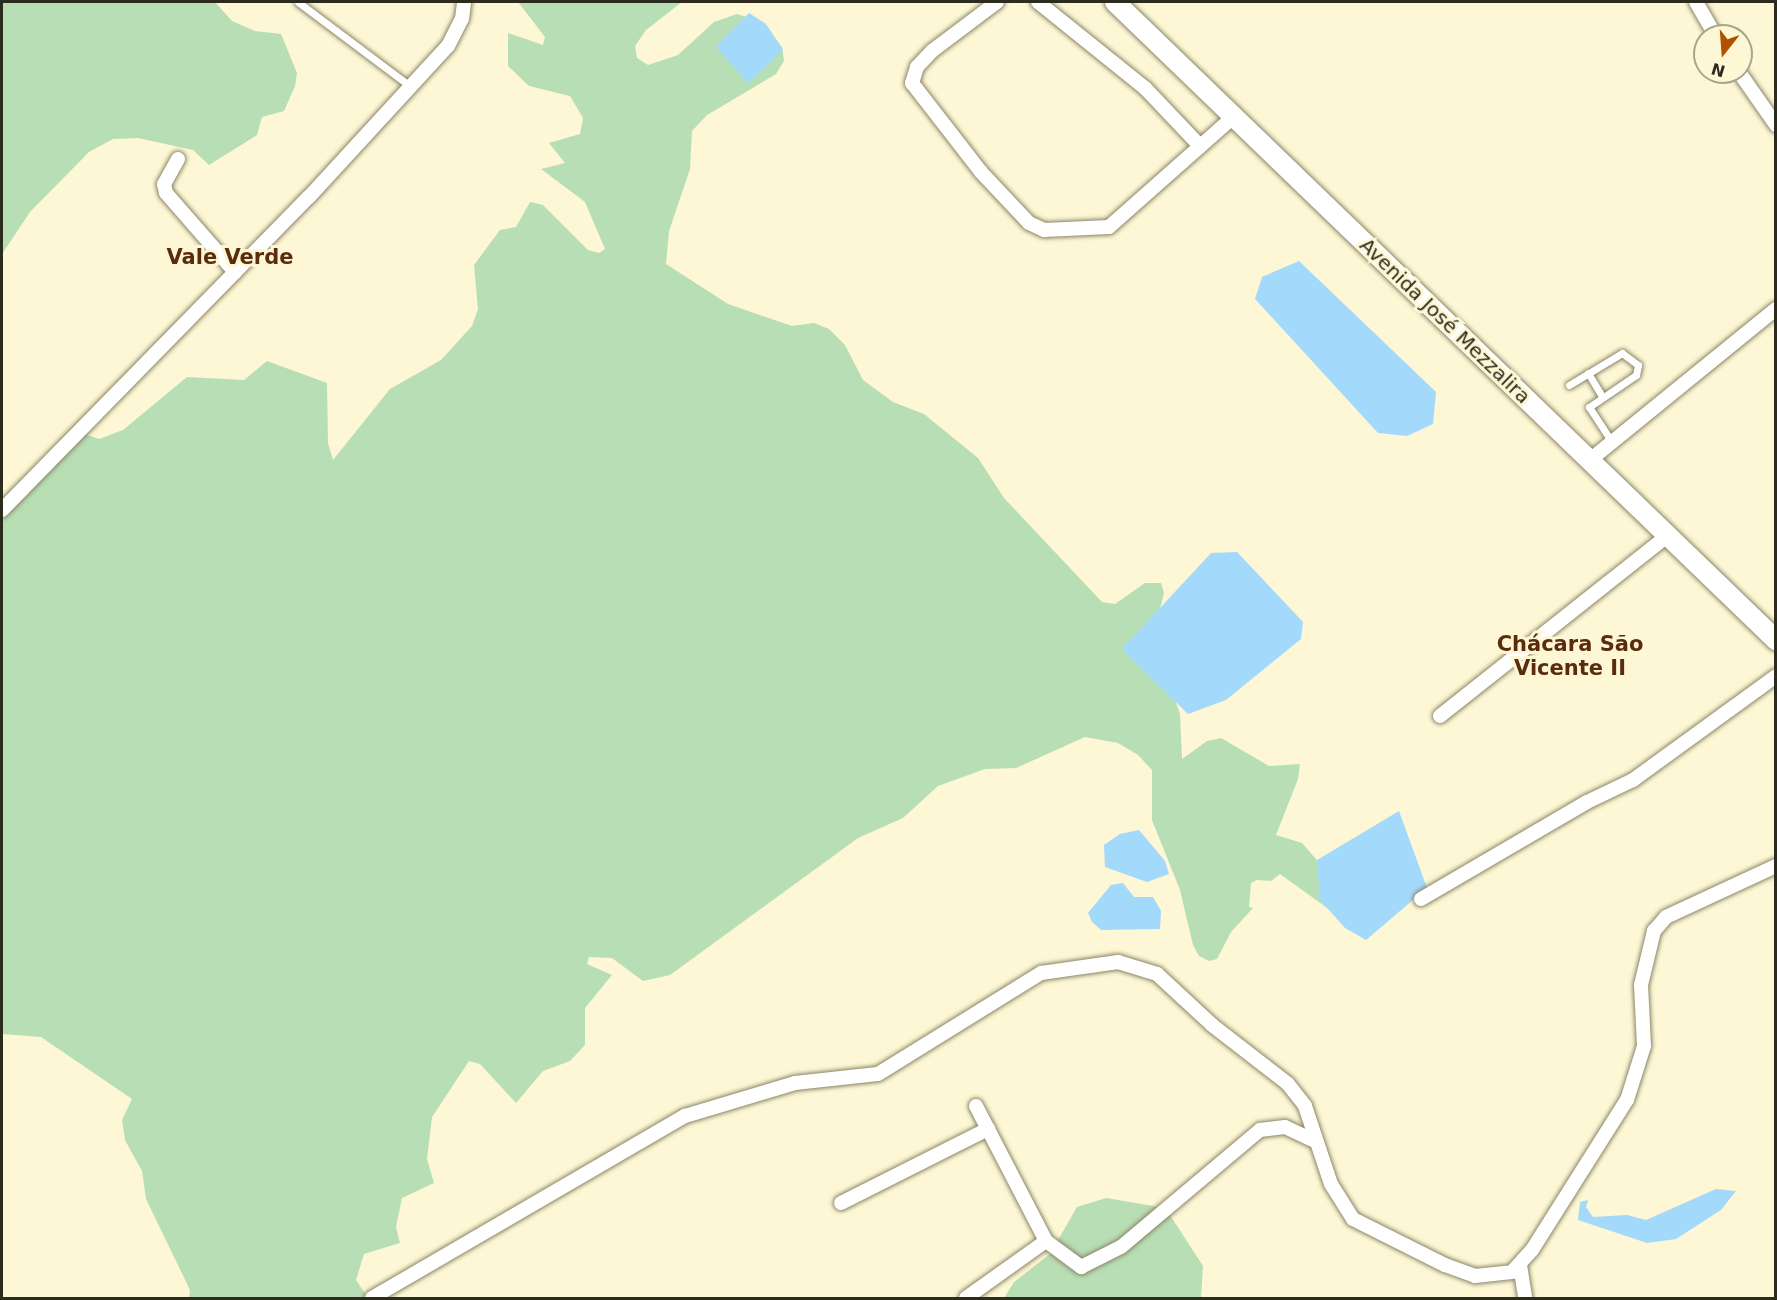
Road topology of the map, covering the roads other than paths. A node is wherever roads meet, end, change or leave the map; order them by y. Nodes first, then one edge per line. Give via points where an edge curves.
1 (298, 2) edge
2 (464, 2) edge
3 (997, 2) edge
4 (1038, 2) edge
5 (1114, 2) edge
6 (1696, 2) edge
7 (1709, 24) edge
8 (1747, 84) edge
9 (410, 86) junction
10 (1232, 118) junction
11 (1776, 125) edge
12 (1200, 146) junction
13 (178, 159) dead end
14 (235, 272) junction
15 (1774, 314) edge
16 (1588, 373) junction
17 (1569, 385) dead end
18 (1602, 396) junction
19 (1612, 442) junction
20 (1590, 460) junction
21 (2, 510) edge
22 (1668, 535) junction
23 (1776, 640) edge
24 (1776, 676) edge
25 (1440, 716) dead end
26 (1776, 866) edge
27 (1421, 900) dead end
28 (976, 1106) dead end
29 (988, 1129) junction
30 (1313, 1140) junction
31 (840, 1203) dead end
32 (1046, 1241) junction
33 (1520, 1265) junction
34 (372, 1299) edge
35 (966, 1299) edge
36 (1525, 1299) edge

1 - 9 lane
2 - 9 street via 462,19 448,46
3 - 12 street via 932,51 917,67 912,83 981,172 1029,223 1044,230 1109,227
4 - 12 street via 1145,88
5 - 10 main road, Avenida José Mezzalira
6 - 7 street
8 - 11 street
9 - 14 street
10 - 12 street
10 - 20 main road, Avenida José Mezzalira
13 - 14 street via 164,184 166,193
14 - 21 street
15 - 19 street
16 - 17 lane
16 - 18 lane
16 - 18 lane via 1622,353 1638,365 1636,375
18 - 19 lane via 1589,407
19 - 20 street
20 - 22 main road, Avenida José Mezzalira
22 - 23 main road, Avenida José Mezzalira
22 - 25 street
24 - 27 street via 1633,780 1587,802
26 - 33 street via 1666,917 1654,931 1641,985 1644,1046 1627,1100
28 - 29 street
29 - 31 street
29 - 32 street
30 - 32 street via 1286,1127 1260,1130 1121,1247 1090,1266 1070,1263
30 - 33 street via 1342,1206 1370,1232 1475,1276 1495,1277
30 - 34 street via 1305,1106 1288,1084 1212,1025 1157,974 1118,962 1062,966 1002,995 878,1074 795,1083 685,1116
32 - 35 street
33 - 36 street

